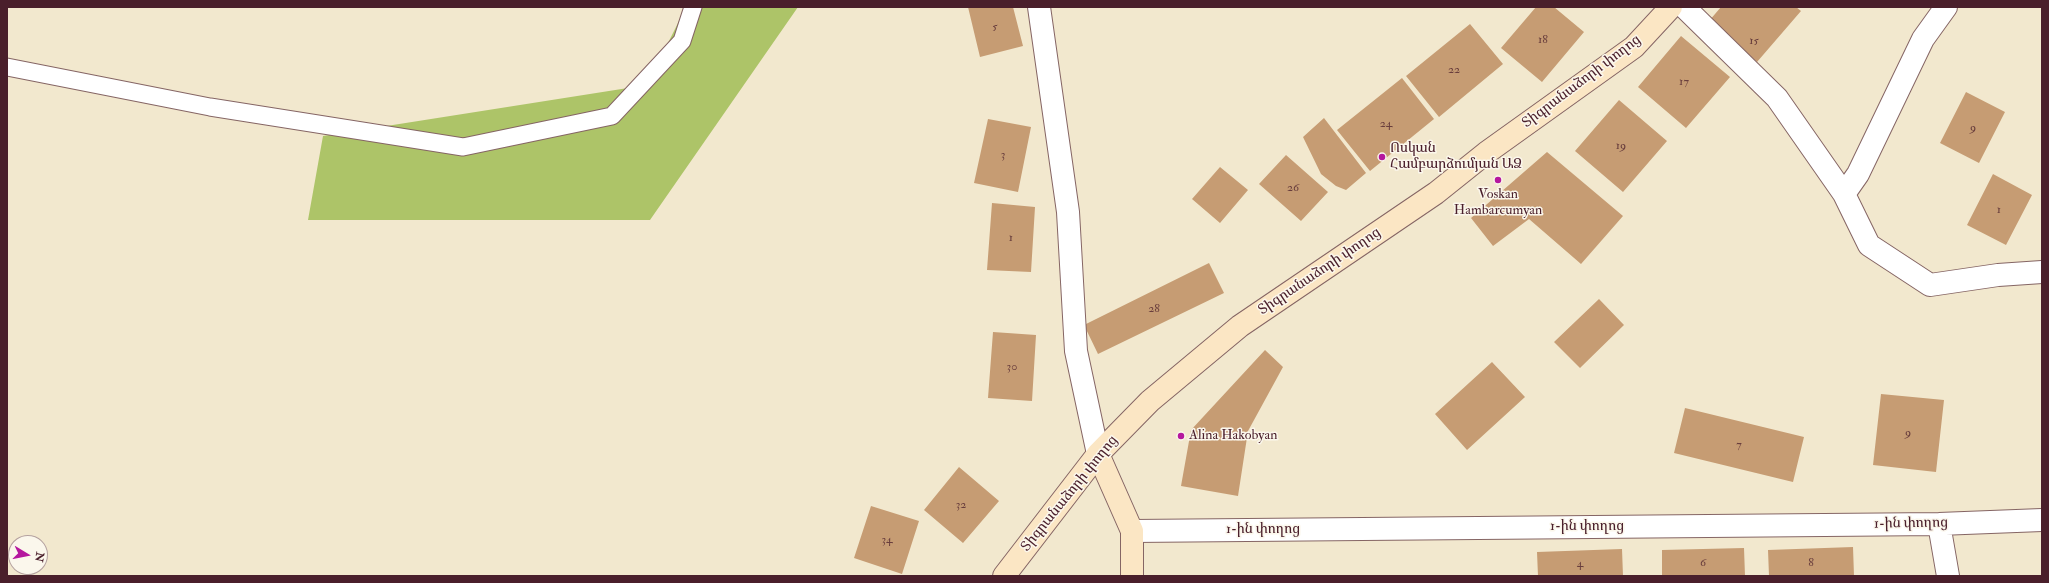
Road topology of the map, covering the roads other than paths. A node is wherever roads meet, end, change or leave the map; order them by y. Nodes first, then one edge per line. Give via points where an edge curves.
1 (693, 7) edge
2 (1039, 7) edge
3 (1671, 7) edge
4 (1684, 7) edge
5 (1946, 7) edge
6 (7, 67) edge
7 (1844, 194) junction
8 (2042, 272) edge
9 (1098, 454) junction
10 (2042, 520) edge
11 (1939, 524) junction
12 (1132, 531) junction
13 (1004, 576) edge
14 (1132, 576) edge
15 (1948, 576) edge

1 - 6 lane via 682,41 612,116 463,147 210,106
2 - 9 street via 1068,212 1076,351
3 - 9 main road, Տիգրանաձորի փողոց via 1634,47 1486,153 1436,193 1240,326 1150,401
4 - 7 street via 1777,98
5 - 7 street via 1923,39 1858,174
7 - 8 street via 1869,245 1930,285 1998,275
9 - 12 main road
9 - 13 main road, Տիգրանաձորի փողոց
10 - 11 street, 1-ին փողոց
11 - 12 street, 1-ին փողոց
11 - 15 street
12 - 14 main road

